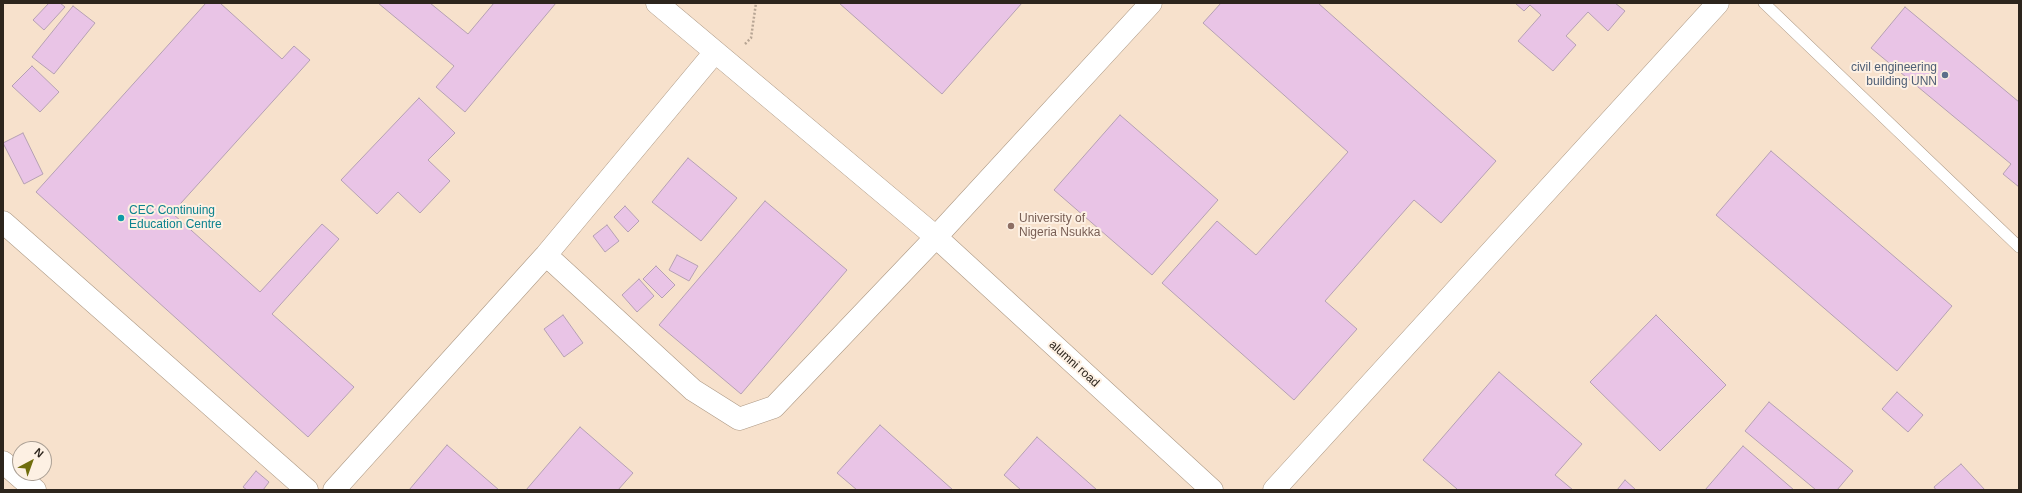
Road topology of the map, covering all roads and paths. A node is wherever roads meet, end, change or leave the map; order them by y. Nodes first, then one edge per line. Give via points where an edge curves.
1 (657, 3) edge
2 (756, 3) edge
3 (1151, 3) edge
4 (1718, 3) edge
5 (1764, 3) edge
6 (721, 58) junction
7 (3, 222) edge
8 (936, 237) junction
9 (2019, 247) edge
10 (546, 255) junction
11 (3, 462) edge
12 (35, 490) edge
13 (307, 490) edge
14 (334, 490) edge
15 (1212, 490) edge
16 (1274, 490) edge

1 - 6 street, alumni road
2 - 6 path via 750,38
3 - 8 street
4 - 16 street
5 - 9 lane
6 - 8 street, alumni road
6 - 10 street
7 - 13 street
8 - 10 street via 774,407 739,418 693,390
8 - 15 street, alumni road
10 - 14 street
11 - 12 street

